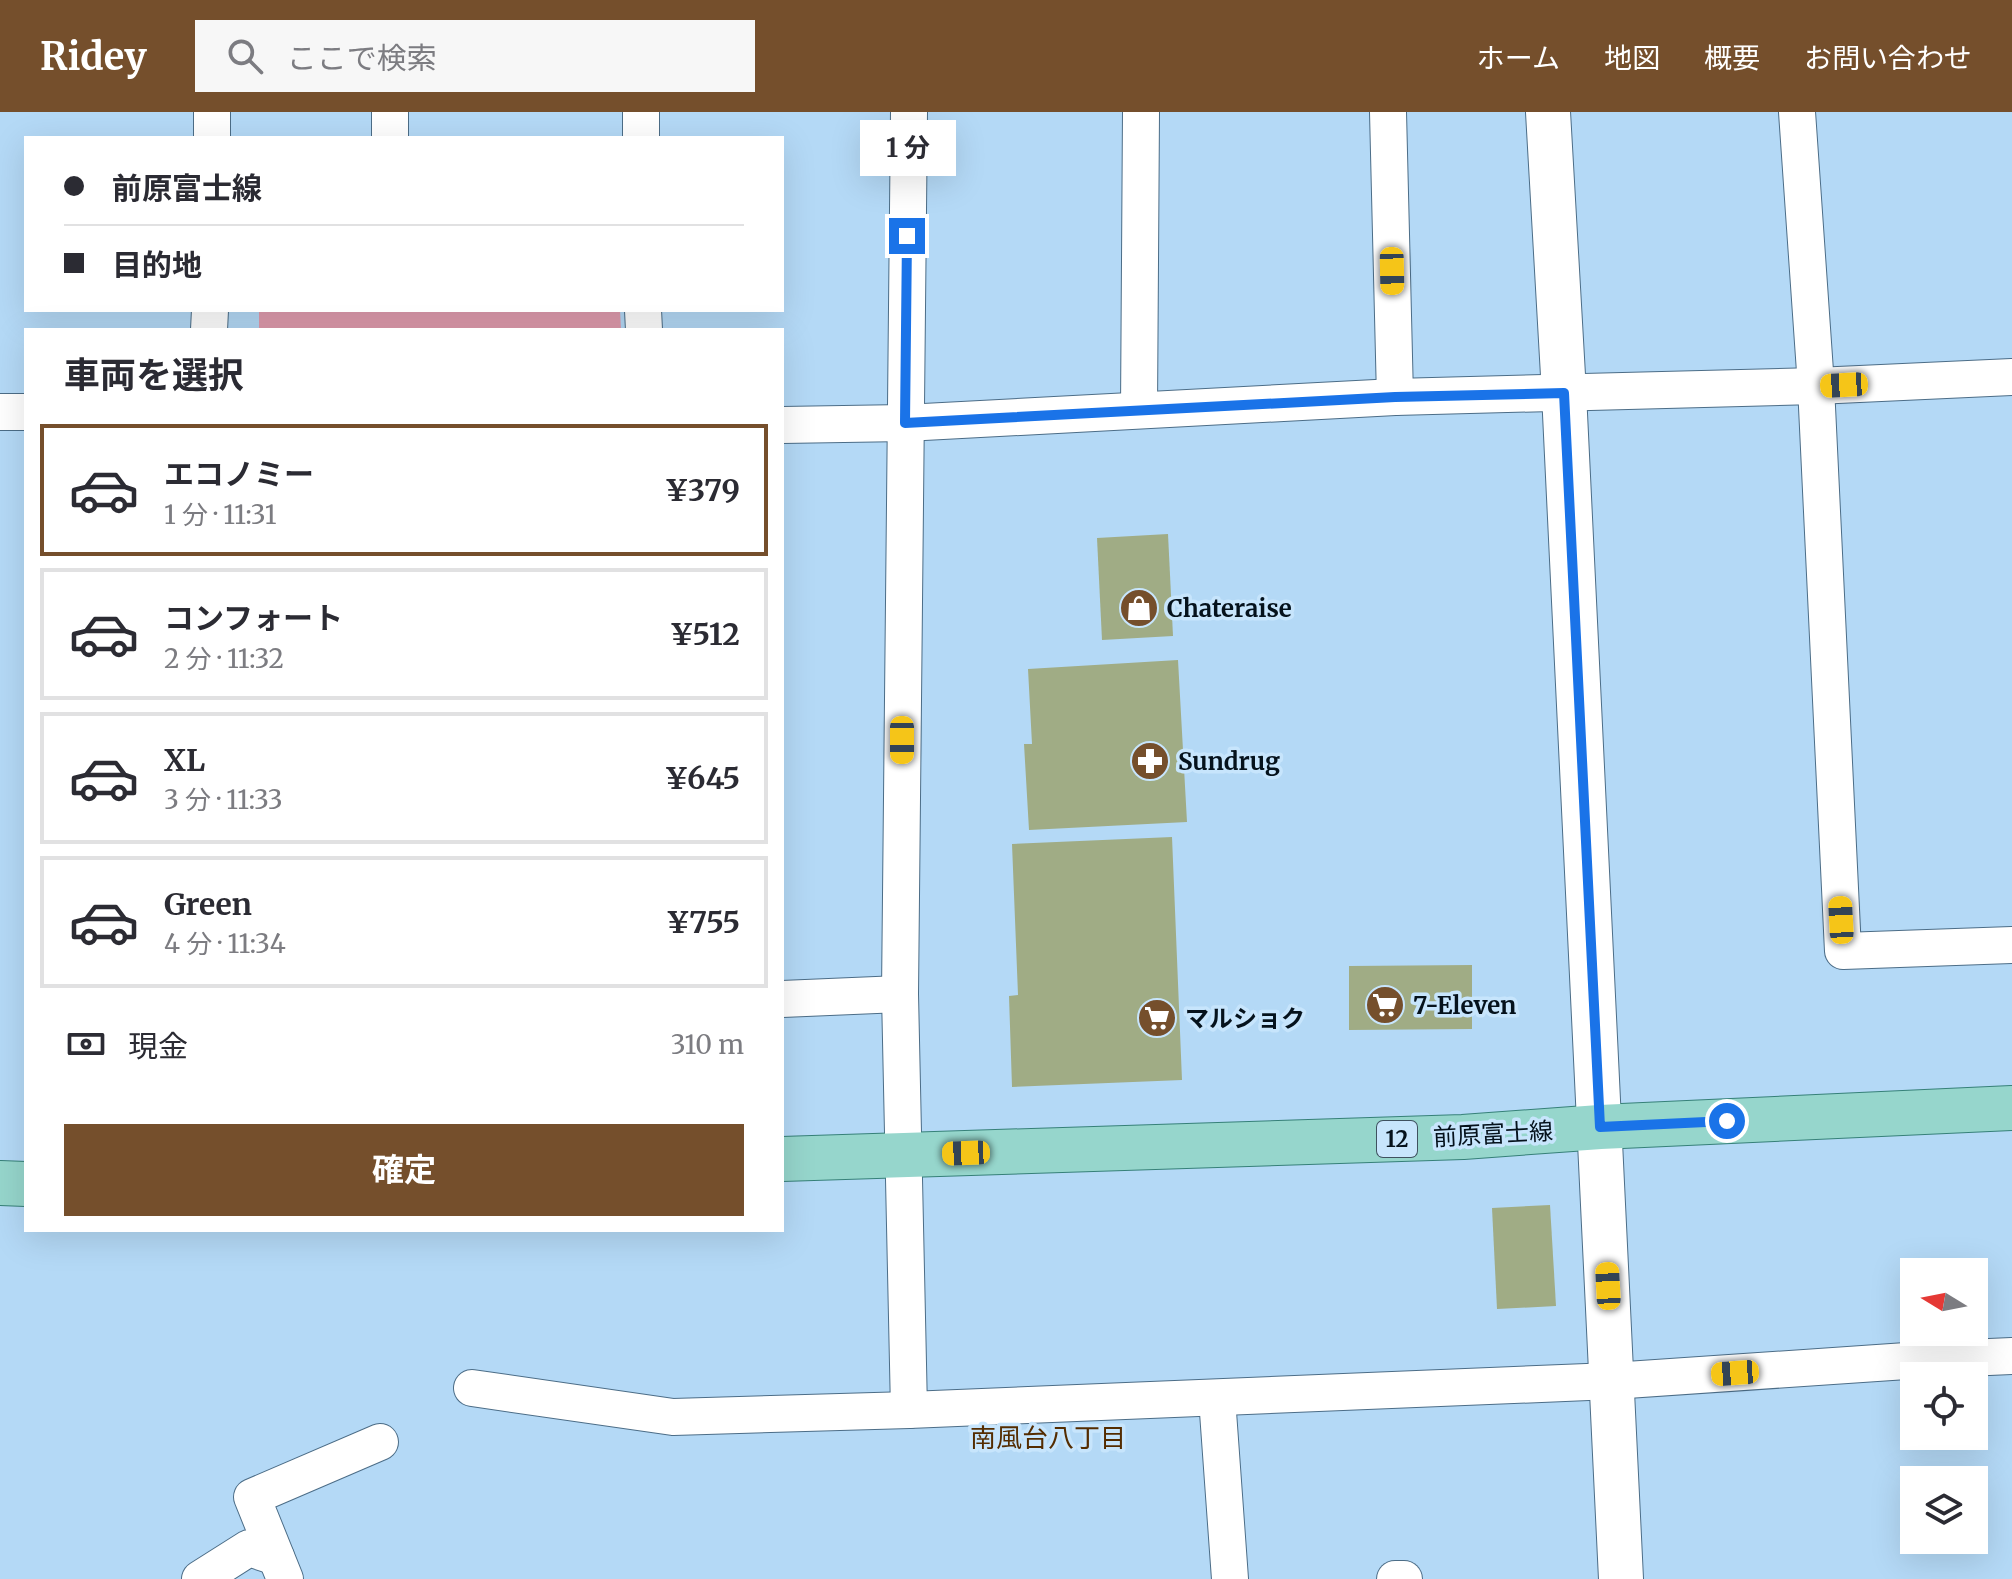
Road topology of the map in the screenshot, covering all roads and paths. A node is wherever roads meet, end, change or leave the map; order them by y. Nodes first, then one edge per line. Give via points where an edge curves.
1 (212, 112) edge
2 (390, 112) edge
3 (641, 112) edge
4 (909, 112) edge
5 (1141, 112) edge
6 (1388, 112) edge
7 (1548, 112) edge
8 (1797, 112) edge
9 (212, 136) edge
10 (390, 136) edge
11 (641, 136) edge
12 (2012, 377) edge
13 (1816, 386) junction
14 (1564, 393) junction
15 (1395, 397) junction
16 (1139, 410) junction
17 (0, 412) edge
18 (24, 412) edge
19 (905, 423) junction
20 (784, 425) edge
21 (2012, 945) edge
22 (900, 994) junction
23 (784, 999) edge
24 (2012, 1108) edge
25 (1600, 1127) junction
26 (904, 1155) junction
27 (784, 1159) edge
28 (0, 1183) edge
29 (24, 1184) edge
30 (2012, 1356) edge
31 (1612, 1381) junction
32 (472, 1388) dead end
33 (1217, 1398) junction
34 (909, 1410) junction
35 (380, 1442) dead end
36 (280, 1568) edge
37 (200, 1579) edge
38 (1230, 1579) edge
39 (1395, 1579) edge
40 (1404, 1579) edge
41 (1621, 1579) edge

1 - 9 street
2 - 10 street
3 - 11 street
4 - 19 street
5 - 16 street
6 - 15 street
7 - 14 street
8 - 13 street
12 - 13 street
13 - 14 street
13 - 21 street via 1843,951
14 - 15 street
14 - 25 street
15 - 16 street
16 - 19 street
17 - 18 street
19 - 20 street
19 - 22 street
22 - 23 street
22 - 26 street
24 - 25 main road, 前原富士線 / 12
25 - 26 main road, 前原富士線 / 12 via 1463,1137
25 - 31 street
26 - 27 main road, 前原富士線 / 12
26 - 34 street
28 - 29 main road
30 - 31 street
31 - 33 street
31 - 41 street
32 - 34 street via 673,1417
33 - 34 street
33 - 38 street
35 - 36 street via 252,1497
36 - 37 street via 249,1548
39 - 40 street

